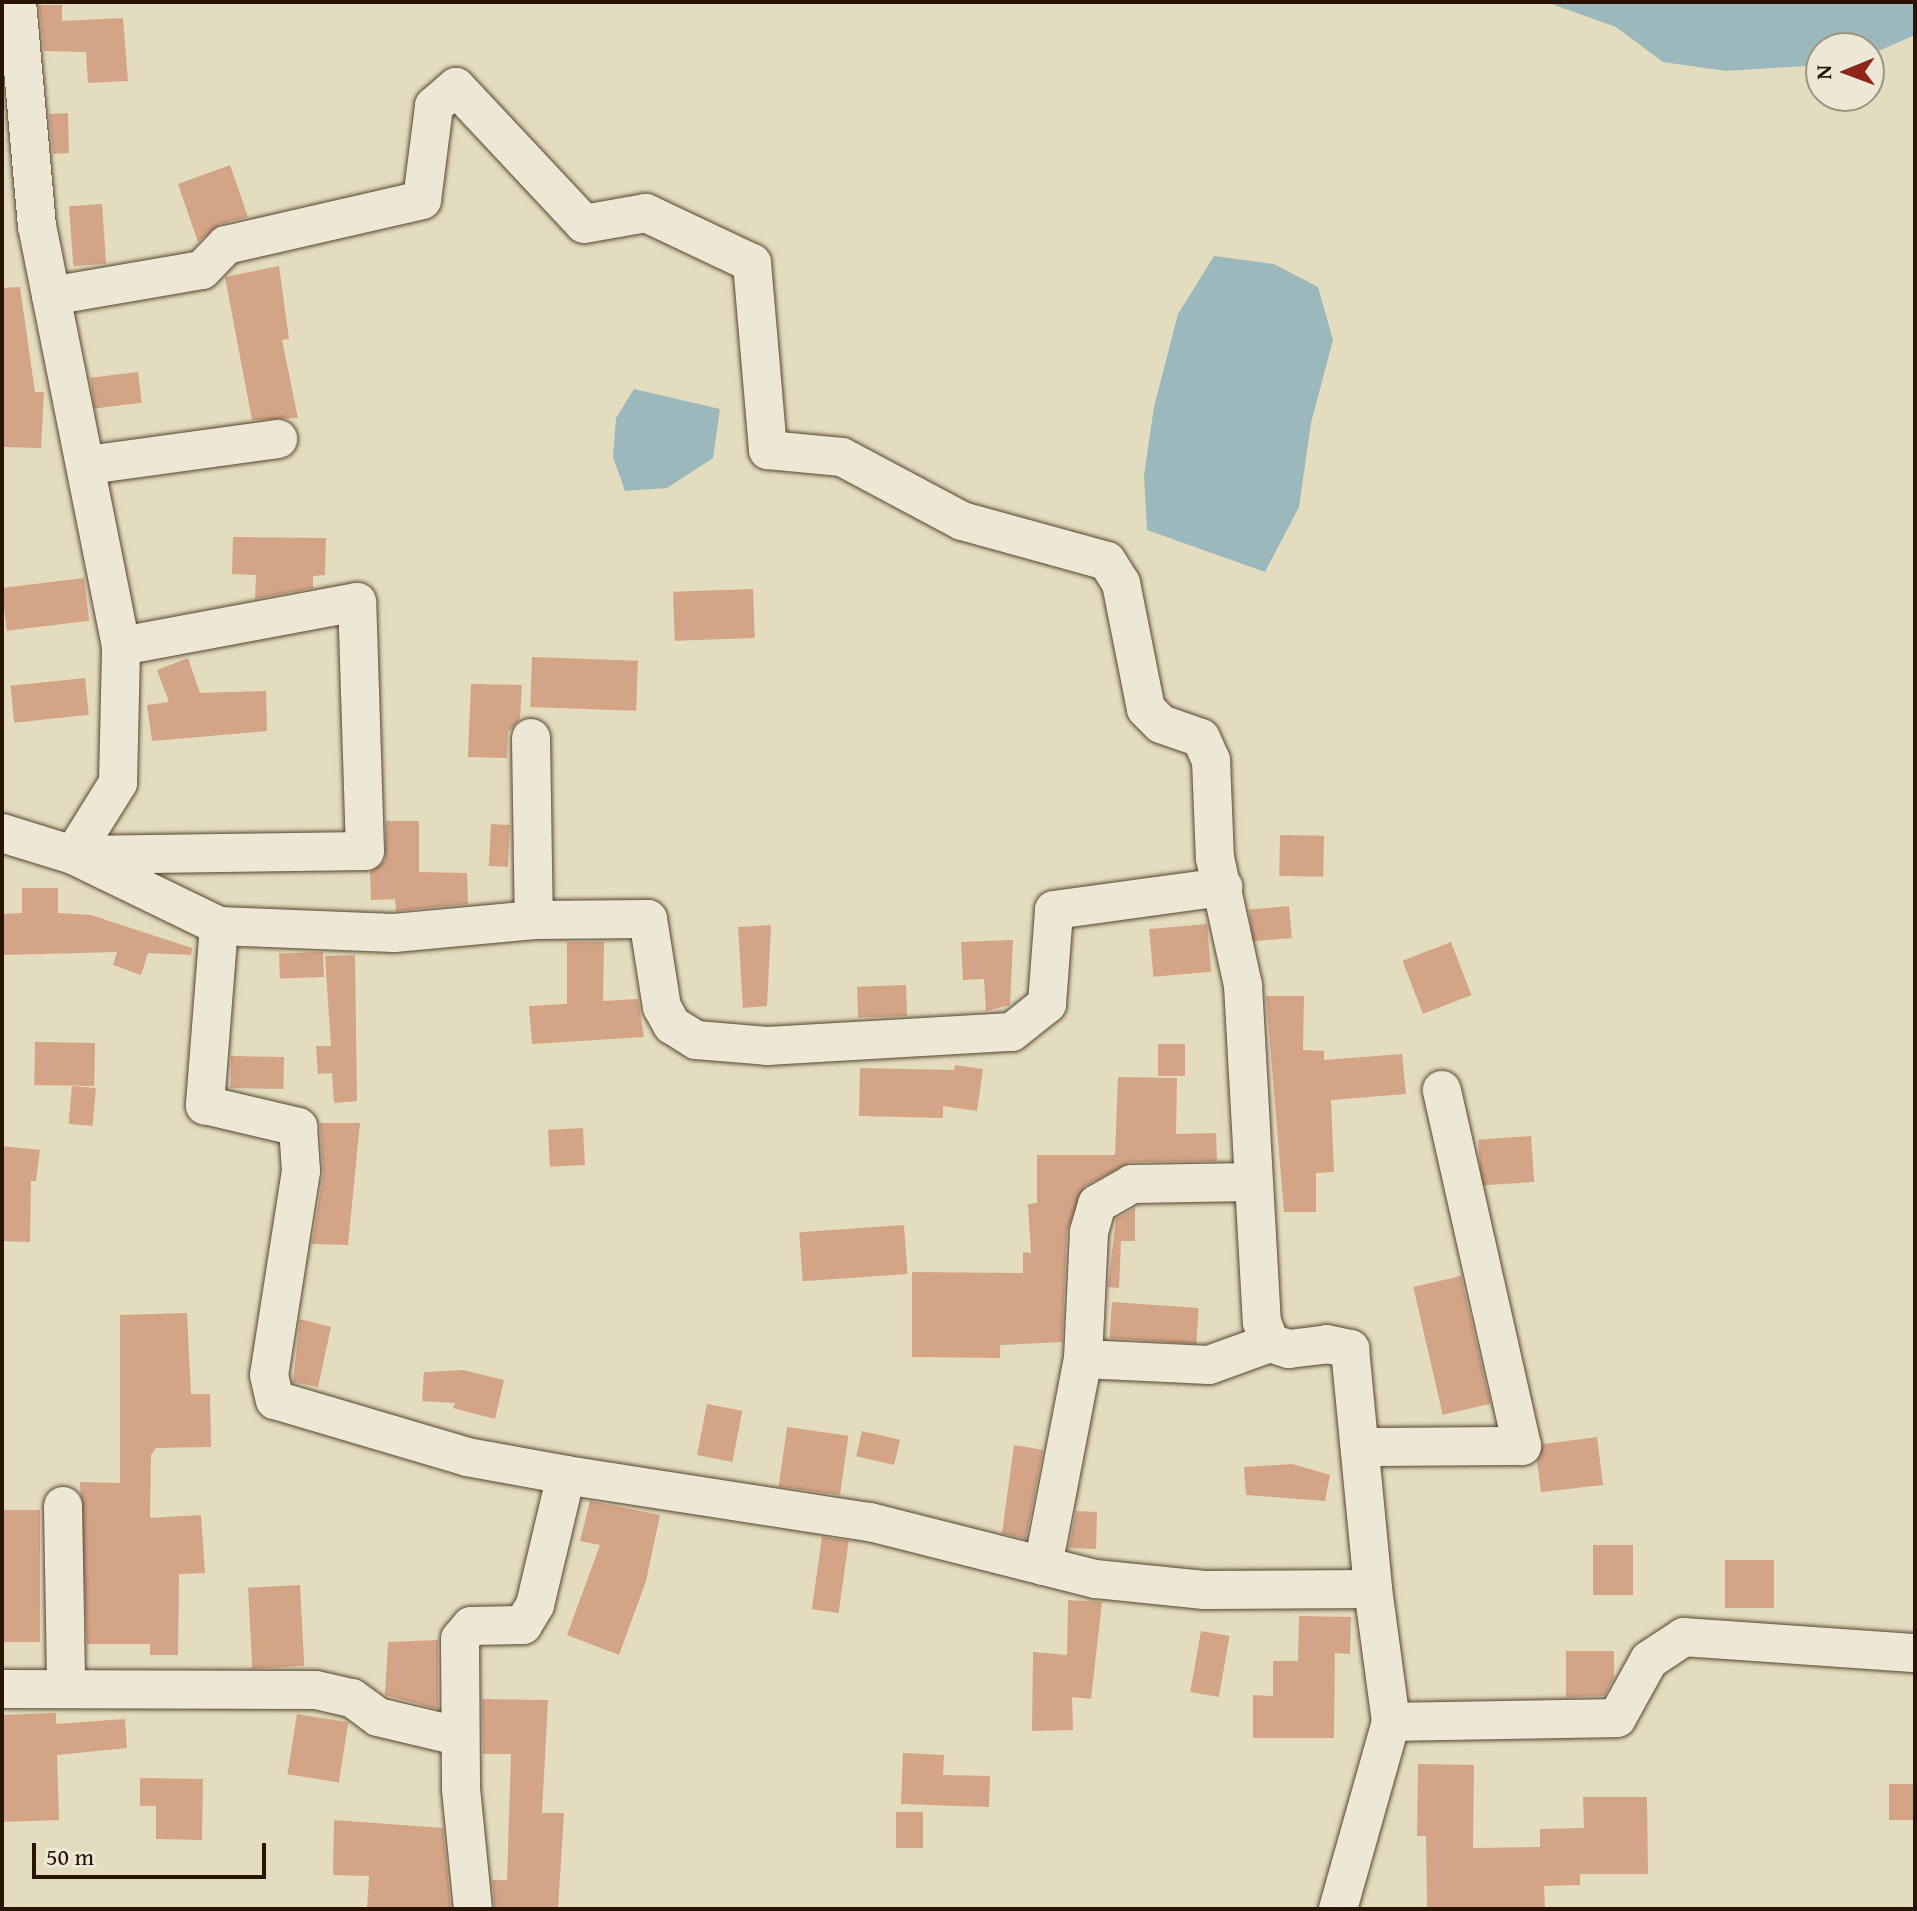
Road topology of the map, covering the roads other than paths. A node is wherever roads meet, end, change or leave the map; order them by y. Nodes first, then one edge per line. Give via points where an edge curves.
1 (17, 2) edge
2 (51, 296) junction
3 (278, 439) dead end
4 (88, 465) junction
5 (121, 646) junction
6 (531, 738) dead end
7 (2, 833) edge
8 (73, 855) junction
9 (1223, 887) junction
10 (534, 920) junction
11 (219, 926) junction
12 (1442, 1090) dead end
13 (1252, 1182) junction
14 (1270, 1343) junction
15 (1083, 1359) junction
16 (1362, 1447) junction
17 (566, 1475) junction
18 (63, 1506) dead end
19 (1043, 1566) junction
20 (1356, 1589) junction
21 (1915, 1653) edge
22 (66, 1685) junction
23 (2, 1689) edge
24 (1391, 1722) junction
25 (458, 1736) junction
26 (473, 1909) edge
27 (1338, 1909) edge

1 - 2 street via 37,226
2 - 4 street
2 - 9 street via 202,270 226,245 422,200 434,106 456,87 584,224 646,213 752,263 768,450 842,457 962,521 1107,561 1121,583 1146,709 1161,724 1201,738 1211,760 1215,858
3 - 4 street
4 - 5 street
5 - 8 street via 118,783
5 - 8 street via 357,602 365,851
6 - 10 street
7 - 8 street
8 - 11 street
9 - 10 street via 1054,910 1047,1004 1012,1032 767,1046 696,1040 672,1025 662,1007 648,919
9 - 13 street via 1243,985
10 - 11 street via 394,933
11 - 17 street via 205,1105 298,1127 301,1171 269,1375 275,1400 467,1457
12 - 16 street via 1522,1446
13 - 14 street via 1262,1322
13 - 15 street via 1132,1184 1097,1204 1089,1232
14 - 15 street via 1209,1365
14 - 16 street via 1289,1349 1327,1344 1350,1349
15 - 19 street
16 - 20 street
17 - 19 street via 869,1522
17 - 25 street via 535,1605 523,1625 471,1626 460,1639
18 - 22 street
19 - 20 street via 1095,1579 1259,1590
20 - 24 street
21 - 24 street via 1684,1637 1649,1660 1617,1718
22 - 23 street
22 - 25 street via 316,1690 352,1698 378,1717
24 - 27 street
25 - 26 street

